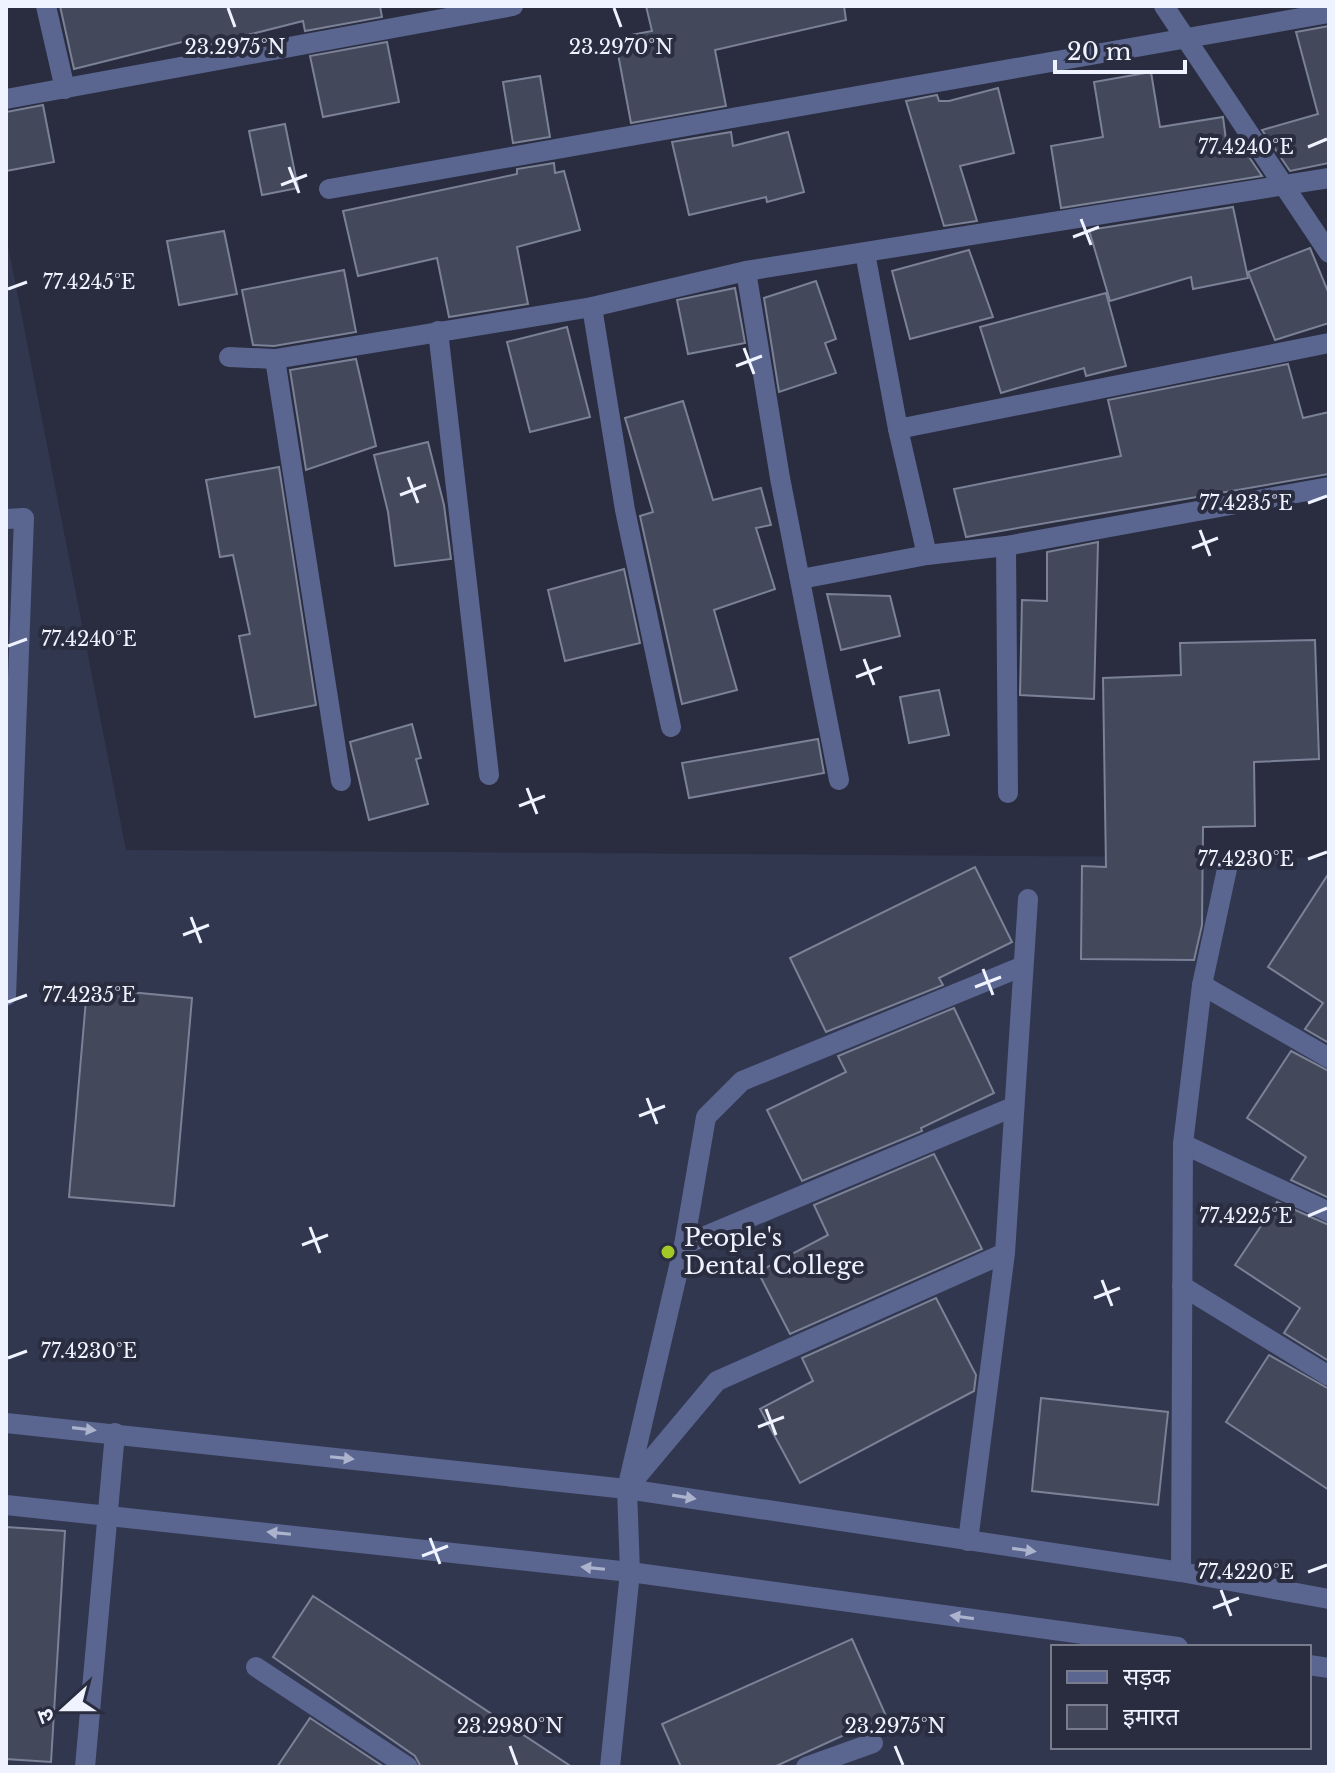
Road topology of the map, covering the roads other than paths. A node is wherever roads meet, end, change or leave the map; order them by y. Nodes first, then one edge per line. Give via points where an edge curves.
1 (46, 6) edge
2 (513, 6) edge
3 (1164, 6) edge
4 (1329, 13) edge
5 (1184, 38) junction
6 (65, 89) junction
7 (6, 99) edge
8 (1329, 178) edge
9 (1283, 186) junction
10 (329, 189) dead end
11 (865, 253) junction
12 (1329, 253) edge
13 (746, 271) junction
14 (592, 307) junction
15 (438, 331) junction
16 (1329, 343) edge
17 (229, 357) dead end
18 (275, 359) junction
19 (898, 429) junction
20 (1329, 487) edge
21 (6, 519) edge
22 (1006, 546) junction
23 (927, 555) junction
24 (801, 579) junction
25 (671, 727) dead end
26 (489, 775) dead end
27 (839, 780) dead end
28 (341, 781) dead end
29 (1008, 793) dead end
30 (1227, 869) dead end
31 (9, 874) edge
32 (1028, 899) dead end
33 (1021, 967) junction
34 (1202, 985) junction
35 (6, 996) edge
36 (1329, 1058) edge
37 (1013, 1107) junction
38 (1183, 1144) junction
39 (1329, 1212) edge
40 (684, 1245) junction
41 (1005, 1253) junction
42 (1182, 1286) junction
43 (1329, 1376) edge
44 (6, 1423) edge
45 (115, 1433) junction
46 (627, 1489) junction
47 (6, 1505) edge
48 (107, 1514) junction
49 (968, 1541) junction
50 (630, 1572) junction
51 (1181, 1572) junction
52 (1329, 1599) edge
53 (1163, 1645) edge
54 (256, 1667) dead end
55 (873, 1743) dead end
56 (85, 1767) edge
57 (408, 1767) edge
58 (610, 1767) edge
59 (806, 1767) edge

1 - 6 street
2 - 6 street
3 - 5 street
4 - 5 street
5 - 9 street
5 - 10 street
6 - 7 street
8 - 9 street
9 - 11 street
9 - 12 street
11 - 13 street
11 - 19 street
13 - 14 street
13 - 24 street
14 - 15 street
14 - 25 street via 625,510
15 - 18 street
15 - 26 street
16 - 19 street
17 - 18 street
18 - 28 street
19 - 23 street
20 - 22 street
21 - 31 street via 24,518
22 - 23 street
22 - 29 street
23 - 24 street
24 - 27 street
30 - 34 street
31 - 35 street
32 - 33 street
33 - 37 street
33 - 40 street via 742,1081 706,1117
34 - 36 street
34 - 38 street
37 - 40 street
37 - 41 street
38 - 39 street
38 - 42 street
40 - 46 street
41 - 46 street via 717,1381
41 - 49 street
42 - 43 street
42 - 51 street
44 -> 45 street
45 -> 46 street
45 - 48 street
46 -> 49 street
46 - 50 street
47 - 48 street
50 -> 48 street
48 - 56 street
49 -> 51 street
53 -> 50 street
50 - 58 street
51 - 52 street
54 - 57 street
55 - 59 street

